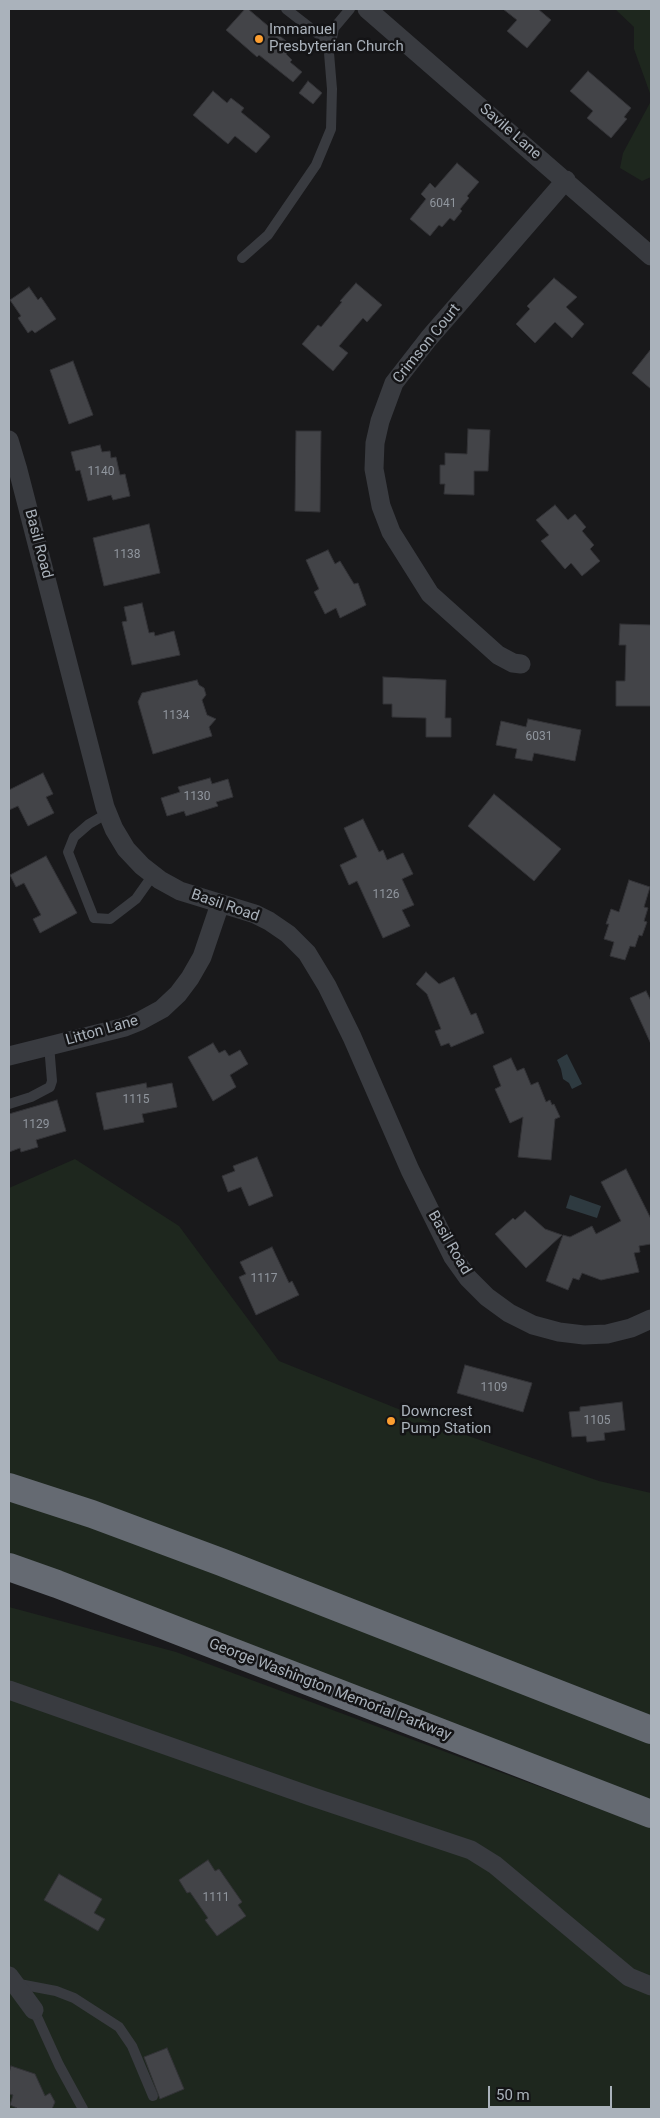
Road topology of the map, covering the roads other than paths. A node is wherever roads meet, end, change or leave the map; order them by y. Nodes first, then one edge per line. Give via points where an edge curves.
1 (286, 9) edge
2 (350, 9) edge
3 (367, 9) edge
4 (331, 44) junction
5 (566, 180) junction
6 (651, 256) edge
7 (242, 258) dead end
8 (9, 440) edge
9 (521, 664) dead end
10 (108, 814) junction
11 (153, 875) junction
12 (220, 904) junction
13 (49, 1045) junction
14 (9, 1056) edge
15 (9, 1104) edge
16 (651, 1319) edge
17 (9, 1487) edge
18 (9, 1567) edge
19 (9, 1690) edge
20 (651, 1730) edge
21 (651, 1814) edge
22 (11, 1979) edge
23 (651, 1986) edge
24 (34, 2010) joint
25 (153, 2096) dead end
26 (83, 2109) edge

1 - 4 lane
2 - 4 lane via 334,28
3 - 5 street, Savile Lane
4 - 7 lane via 331,129 320,156 268,235
5 - 6 street, Savile Lane
5 - 9 street, Crimson Court via 394,383 376,442 374,469 381,506 391,532 420,579 430,594 498,655
8 - 10 street, Basil Road
10 - 11 street, Basil Road via 126,849
10 - 11 lane via 74,837 68,852 94,918 110,919 136,899
11 - 12 street, Basil Road via 180,891
12 - 13 street, Litton Lane via 202,958 182,988 162,1008 125,1027
12 - 16 street, Basil Road via 269,921 307,953 352,1037 410,1170 453,1257 487,1297 517,1317 559,1332 607,1334
13 - 14 street, Litton Lane
13 - 15 lane via 50,1087
17 - 20 highway via 221,1562
18 - 21 highway, George Washington Memorial Parkway
19 - 23 street via 471,1850 495,1865 630,1977
22 - 24 street
22 - 25 lane via 74,1998 119,2027 132,2046
24 - 26 lane

